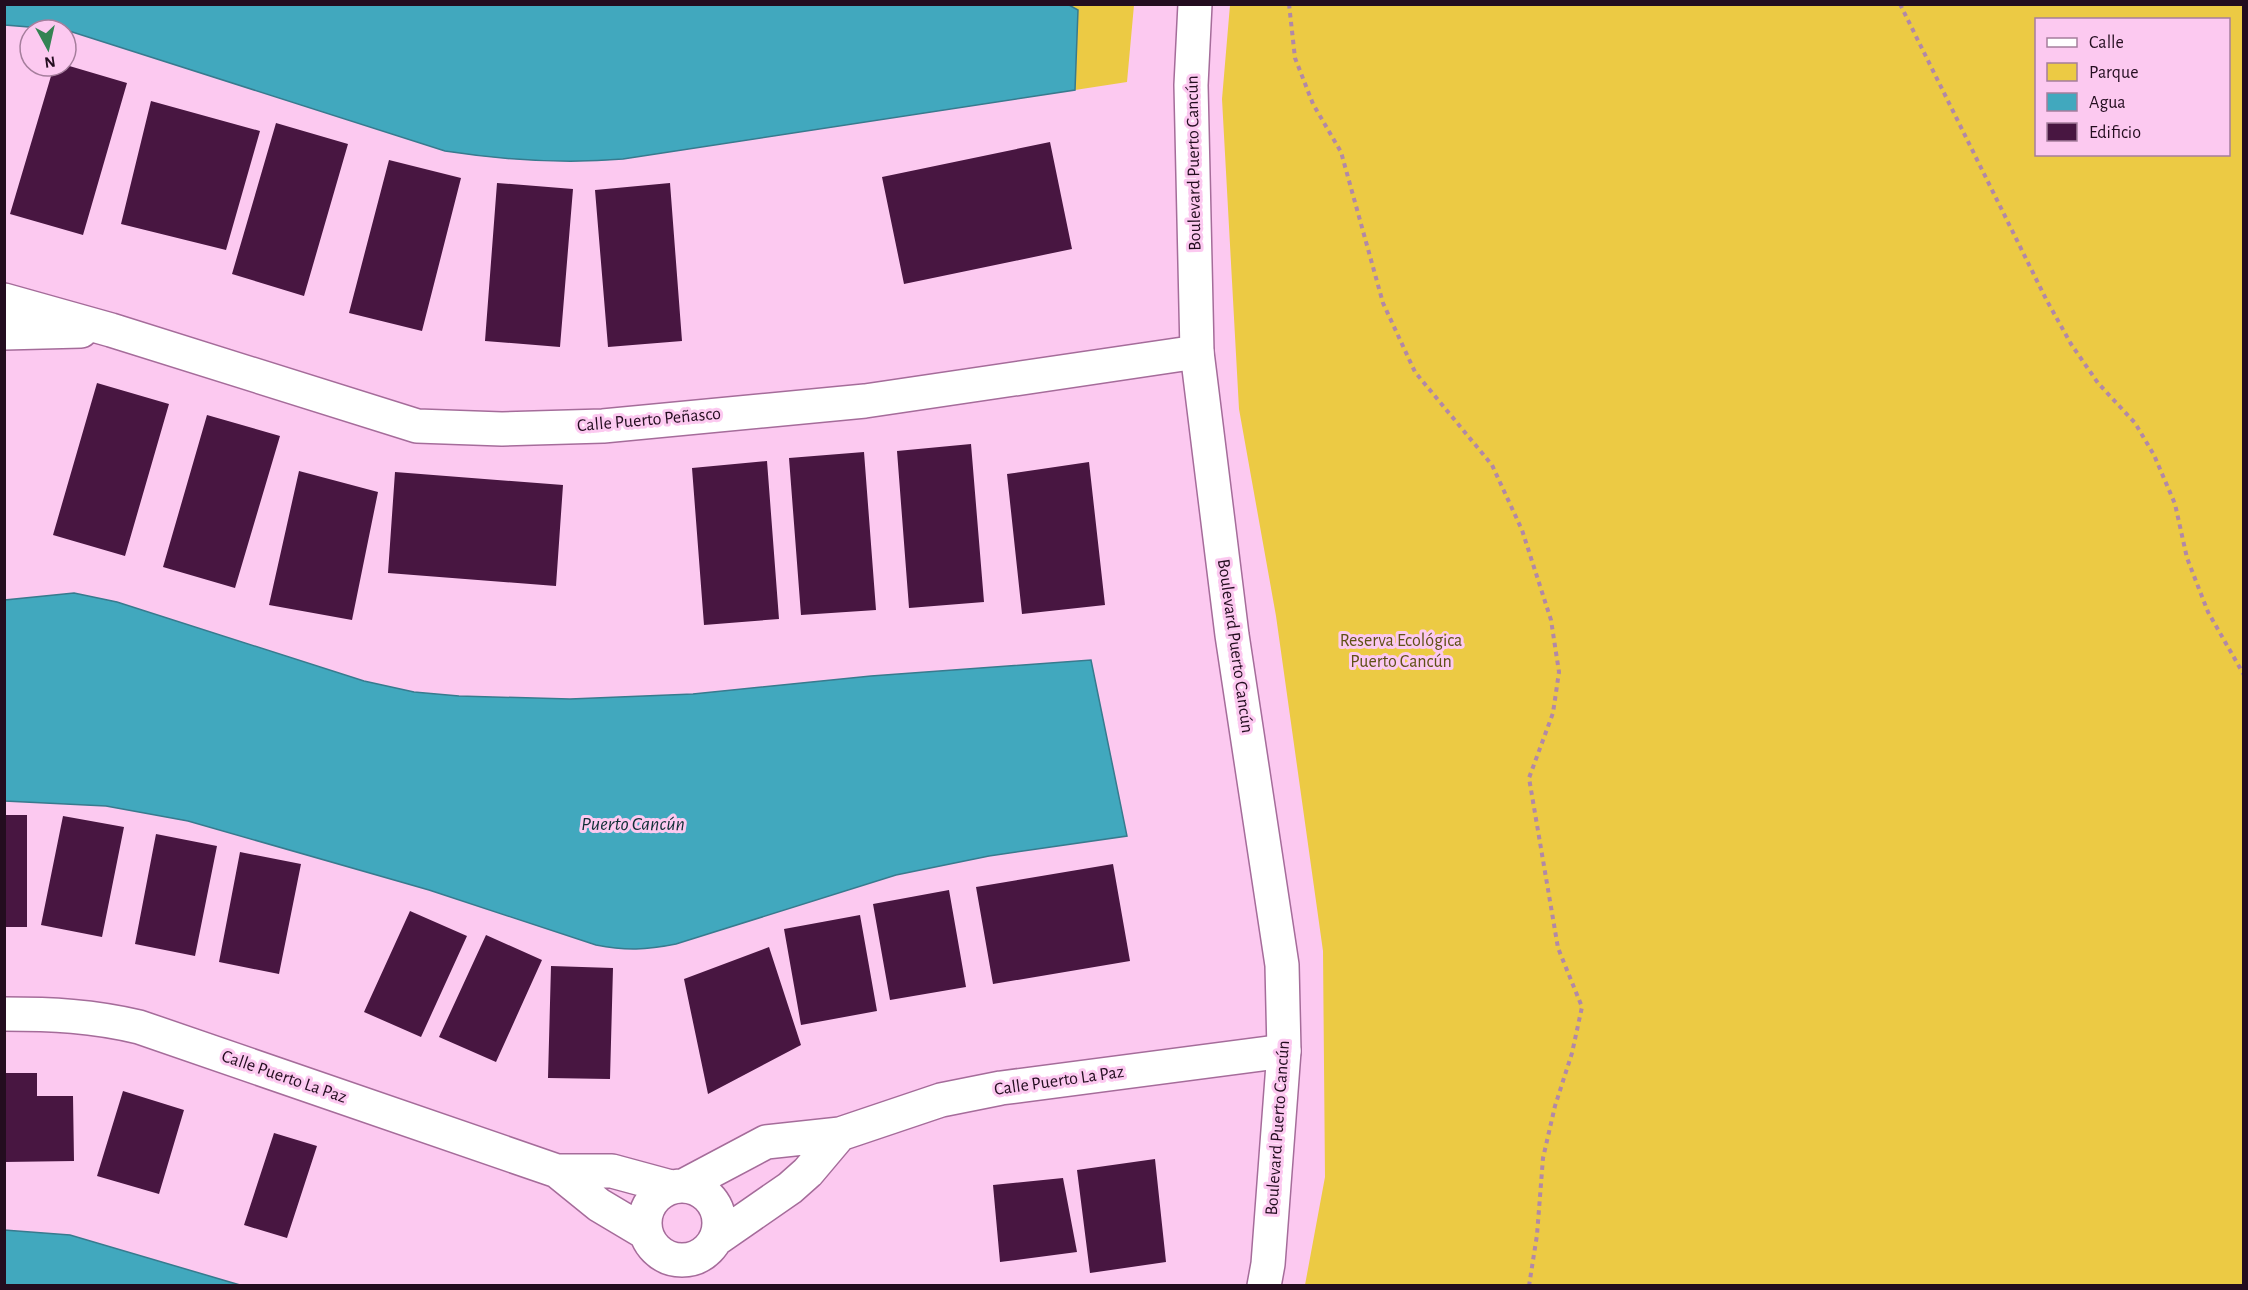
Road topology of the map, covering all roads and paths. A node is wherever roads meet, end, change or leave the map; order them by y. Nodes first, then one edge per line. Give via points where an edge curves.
1 (1195, 4) edge
2 (1289, 4) edge
3 (1900, 4) edge
4 (4, 300) edge
5 (111, 330) junction
6 (4, 333) edge
7 (1197, 352) junction
8 (2244, 675) edge
9 (4, 1014) edge
10 (1284, 1051) junction
11 (840, 1134) junction
12 (557, 1171) junction
13 (678, 1186) junction
14 (655, 1245) junction
15 (711, 1246) junction
16 (679, 1286) edge
17 (688, 1286) edge
18 (1263, 1286) edge
19 (1529, 1286) edge

1 - 7 street, Boulevard Puerto Cancún via 1191,85
2 - 19 path via 1295,58 1313,104 1341,152 1383,303 1415,372 1492,465 1522,530 1551,620 1558,682 1553,713 1529,778 1558,948 1582,1007 1543,1158
3 - 8 path via 2071,344 2098,383 2135,423 2154,455 2175,504 2187,558 2208,612
4 - 5 street, Calle Puerto Peñasco
5 - 6 street, Calle Puerto Peñasco
5 - 7 street, Calle Puerto Peñasco via 417,426 501,429 603,426 865,401
7 - 10 street, Boulevard Puerto Cancún via 1232,635 1282,965
9 - 12 street, Calle Puerto La Paz via 101,1018 140,1027
10 - 11 street, Calle Puerto La Paz via 1001,1088 941,1100
10 - 18 street, Boulevard Puerto Cancún via 1268,1264
11 - 13 street, Calle Puerto La Paz via 766,1142
11 - 15 street via 790,1188
12 - 13 street, Calle Puerto La Paz via 612,1171
12 - 14 street, Calle Puerto La Paz
13 - 14 street via 658,1194 648,1205 644,1219
13 - 15 street via 700,1189 715,1205 719,1226
14 - 15 street via 678,1260 693,1258
14 - 16 street
15 - 17 street

